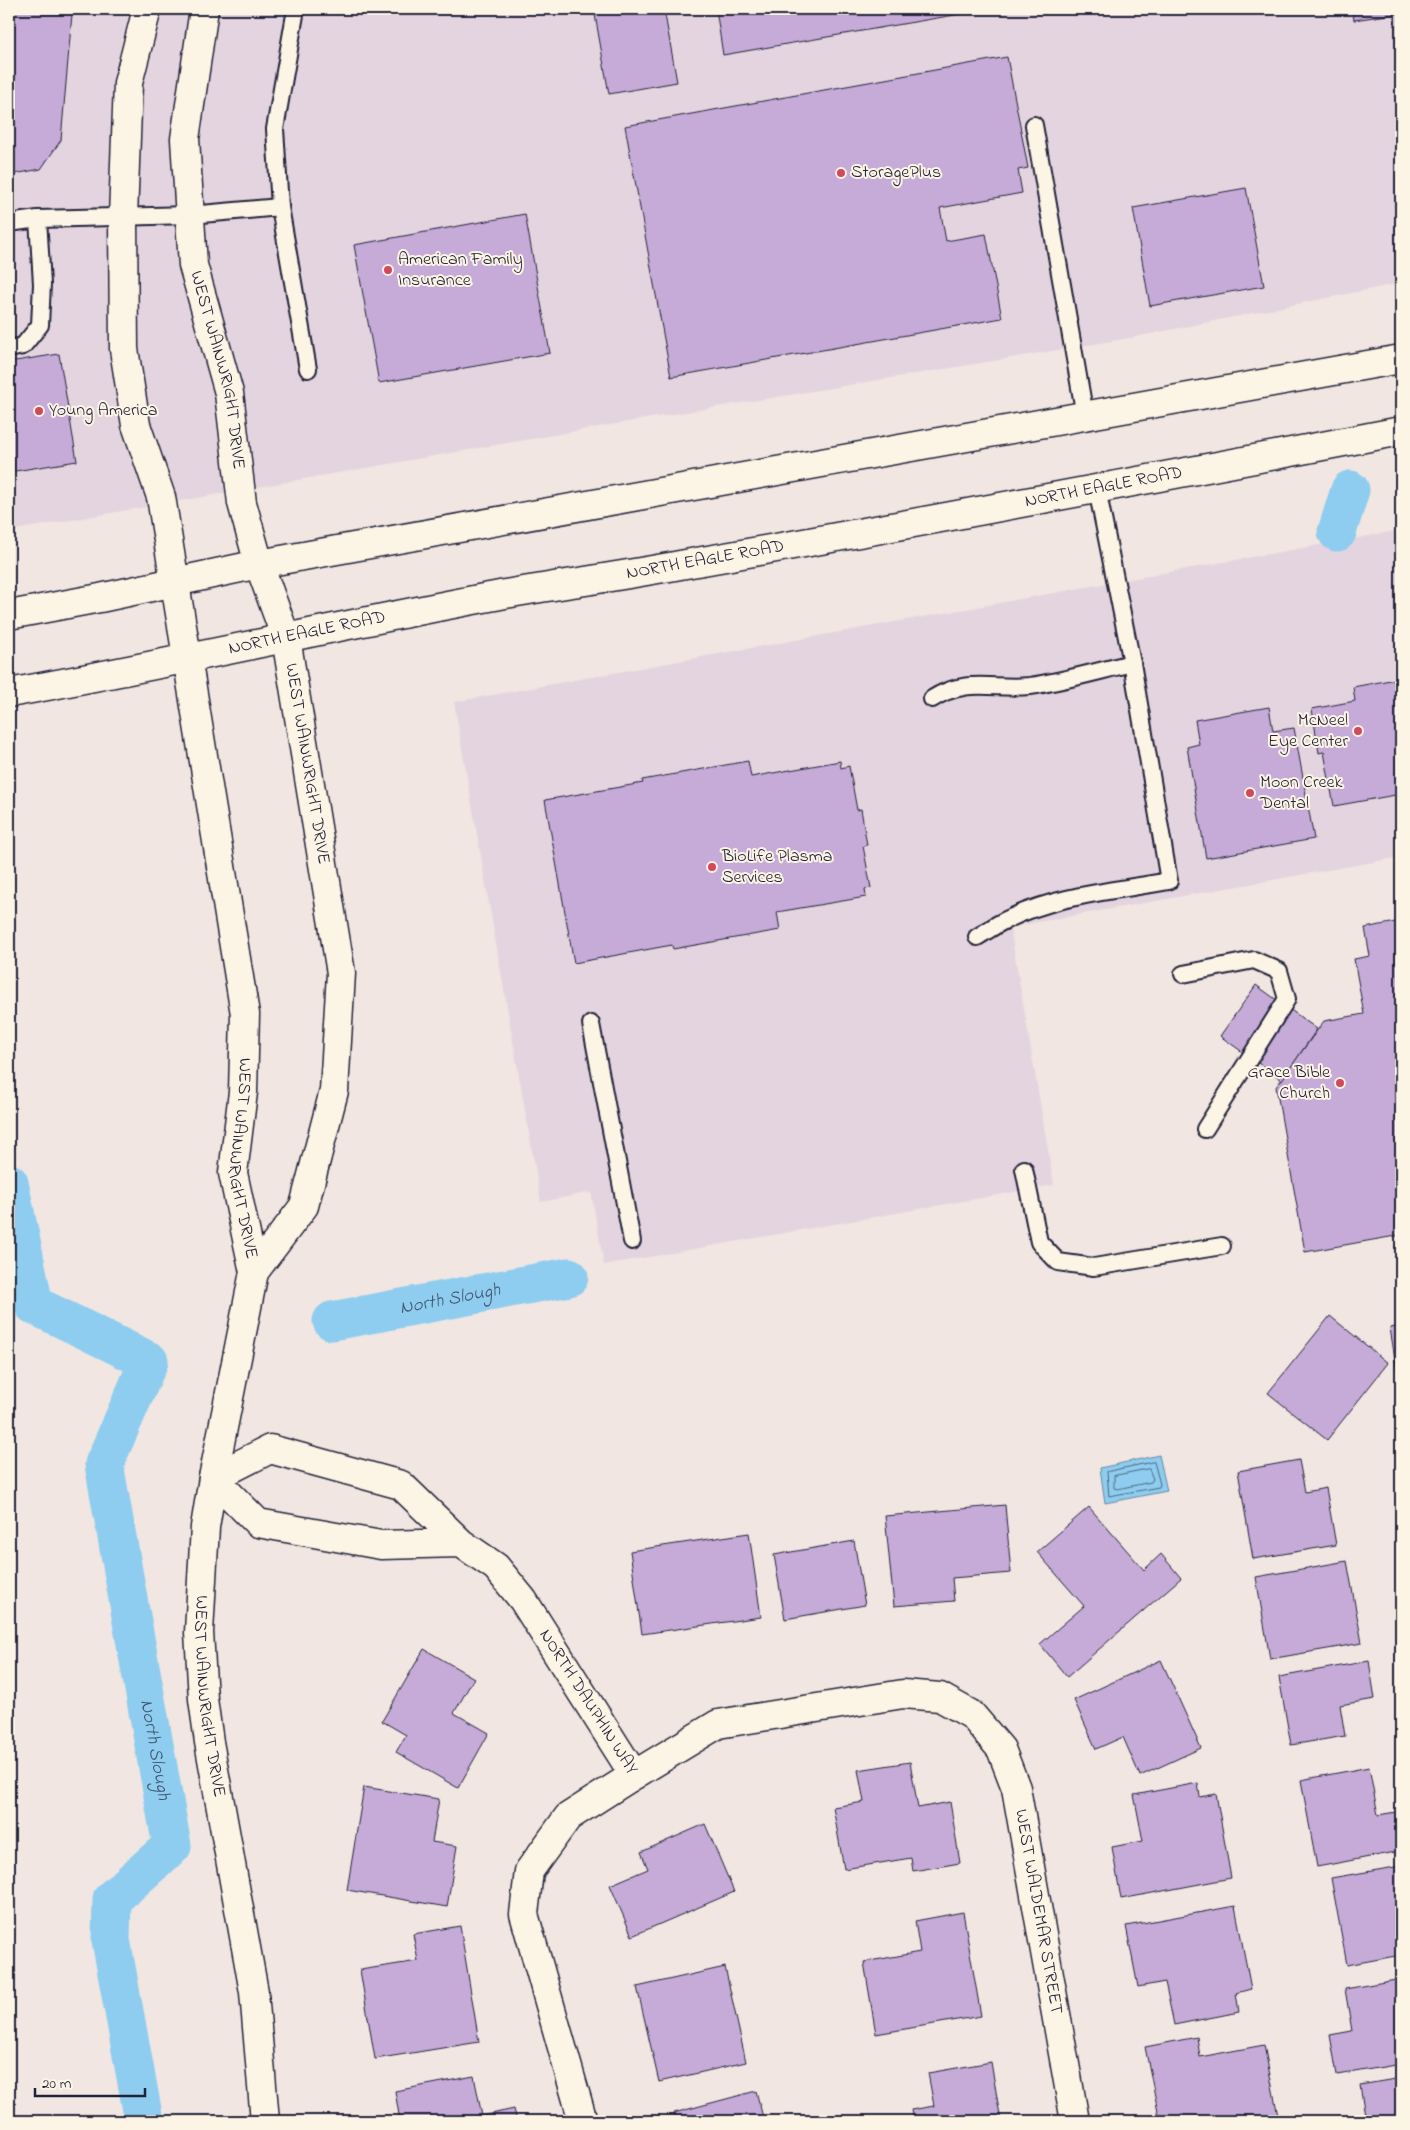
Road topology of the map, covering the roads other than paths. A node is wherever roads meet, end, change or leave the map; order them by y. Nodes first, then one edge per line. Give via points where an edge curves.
1 (146, 9) edge
2 (204, 9) edge
3 (296, 9) edge
4 (1034, 125) dead end
5 (280, 207) junction
6 (190, 215) junction
7 (123, 216) junction
8 (38, 219) junction
9 (9, 223) edge
10 (9, 349) edge
11 (1401, 359) edge
12 (308, 368) dead end
13 (1085, 416) junction
14 (1401, 430) edge
15 (1096, 489) junction
16 (259, 564) junction
17 (174, 583) junction
18 (9, 615) edge
19 (286, 638) junction
20 (188, 659) junction
21 (1132, 664) junction
22 (9, 693) edge
23 (932, 699) dead end
24 (978, 937) dead end
25 (1183, 974) dead end
26 (592, 1024) dead end
27 (1205, 1129) dead end
28 (1024, 1169) dead end
29 (632, 1241) dead end
30 (1222, 1246) dead end
31 (254, 1272) junction
32 (213, 1478) junction
33 (461, 1543) junction
34 (972, 1715) joint
35 (634, 1775) junction
36 (265, 2121) edge
37 (583, 2121) edge
38 (1076, 2121) edge

1 - 7 main road, WEST WAINWRIGHT DRIVE via 128,83
2 - 6 main road, WEST WAINWRIGHT DRIVE via 185,140
3 - 5 lane via 275,129
4 - 13 lane
5 - 6 lane
5 - 12 lane
6 - 7 lane
6 - 16 main road, WEST WAINWRIGHT DRIVE via 193,265 229,393 242,503
7 - 8 lane
7 - 17 main road, WEST WAINWRIGHT DRIVE via 124,349 136,425 161,497
8 - 9 lane
8 - 10 lane via 42,284 40,325 23,346
11 - 13 main road
13 - 16 main road
14 - 15 main road, NORTH EAGLE ROAD
15 - 19 main road, NORTH EAGLE ROAD via 679,566 506,594
15 - 21 lane
16 - 17 main road
16 - 19 main road, WEST WAINWRIGHT DRIVE
17 - 18 main road
17 - 20 main road, WEST WAINWRIGHT DRIVE
19 - 20 main road, NORTH EAGLE ROAD
19 - 31 main road, WEST WAINWRIGHT DRIVE via 341,973 334,1091 304,1206
20 - 22 main road, NORTH EAGLE ROAD
20 - 31 main road, WEST WAINWRIGHT DRIVE via 245,1014 243,1092 233,1173
21 - 23 lane via 1029,686 959,686
21 - 24 lane via 1169,881 1066,899 1030,909
25 - 27 lane via 1254,960 1279,971 1287,1000
26 - 29 lane
28 - 30 lane via 1039,1242 1058,1262 1094,1268
31 - 32 main road, WEST WAINWRIGHT DRIVE
32 - 33 main road via 258,1523 381,1545
32 - 33 main road, NORTH DAUPHIN WAY via 270,1449 401,1485
32 - 36 main road, WEST WAINWRIGHT DRIVE via 205,1527 199,1632 203,1699 254,1992
33 - 35 main road, NORTH DAUPHIN WAY via 496,1567 523,1600
34 - 35 main road, NORTH DAUPHIN WAY via 940,1697 903,1694 718,1724
34 - 38 main road, WEST WALDEMAR STREET via 1001,1749 1016,1788
35 - 37 main road via 568,1817 529,1871 524,1914

